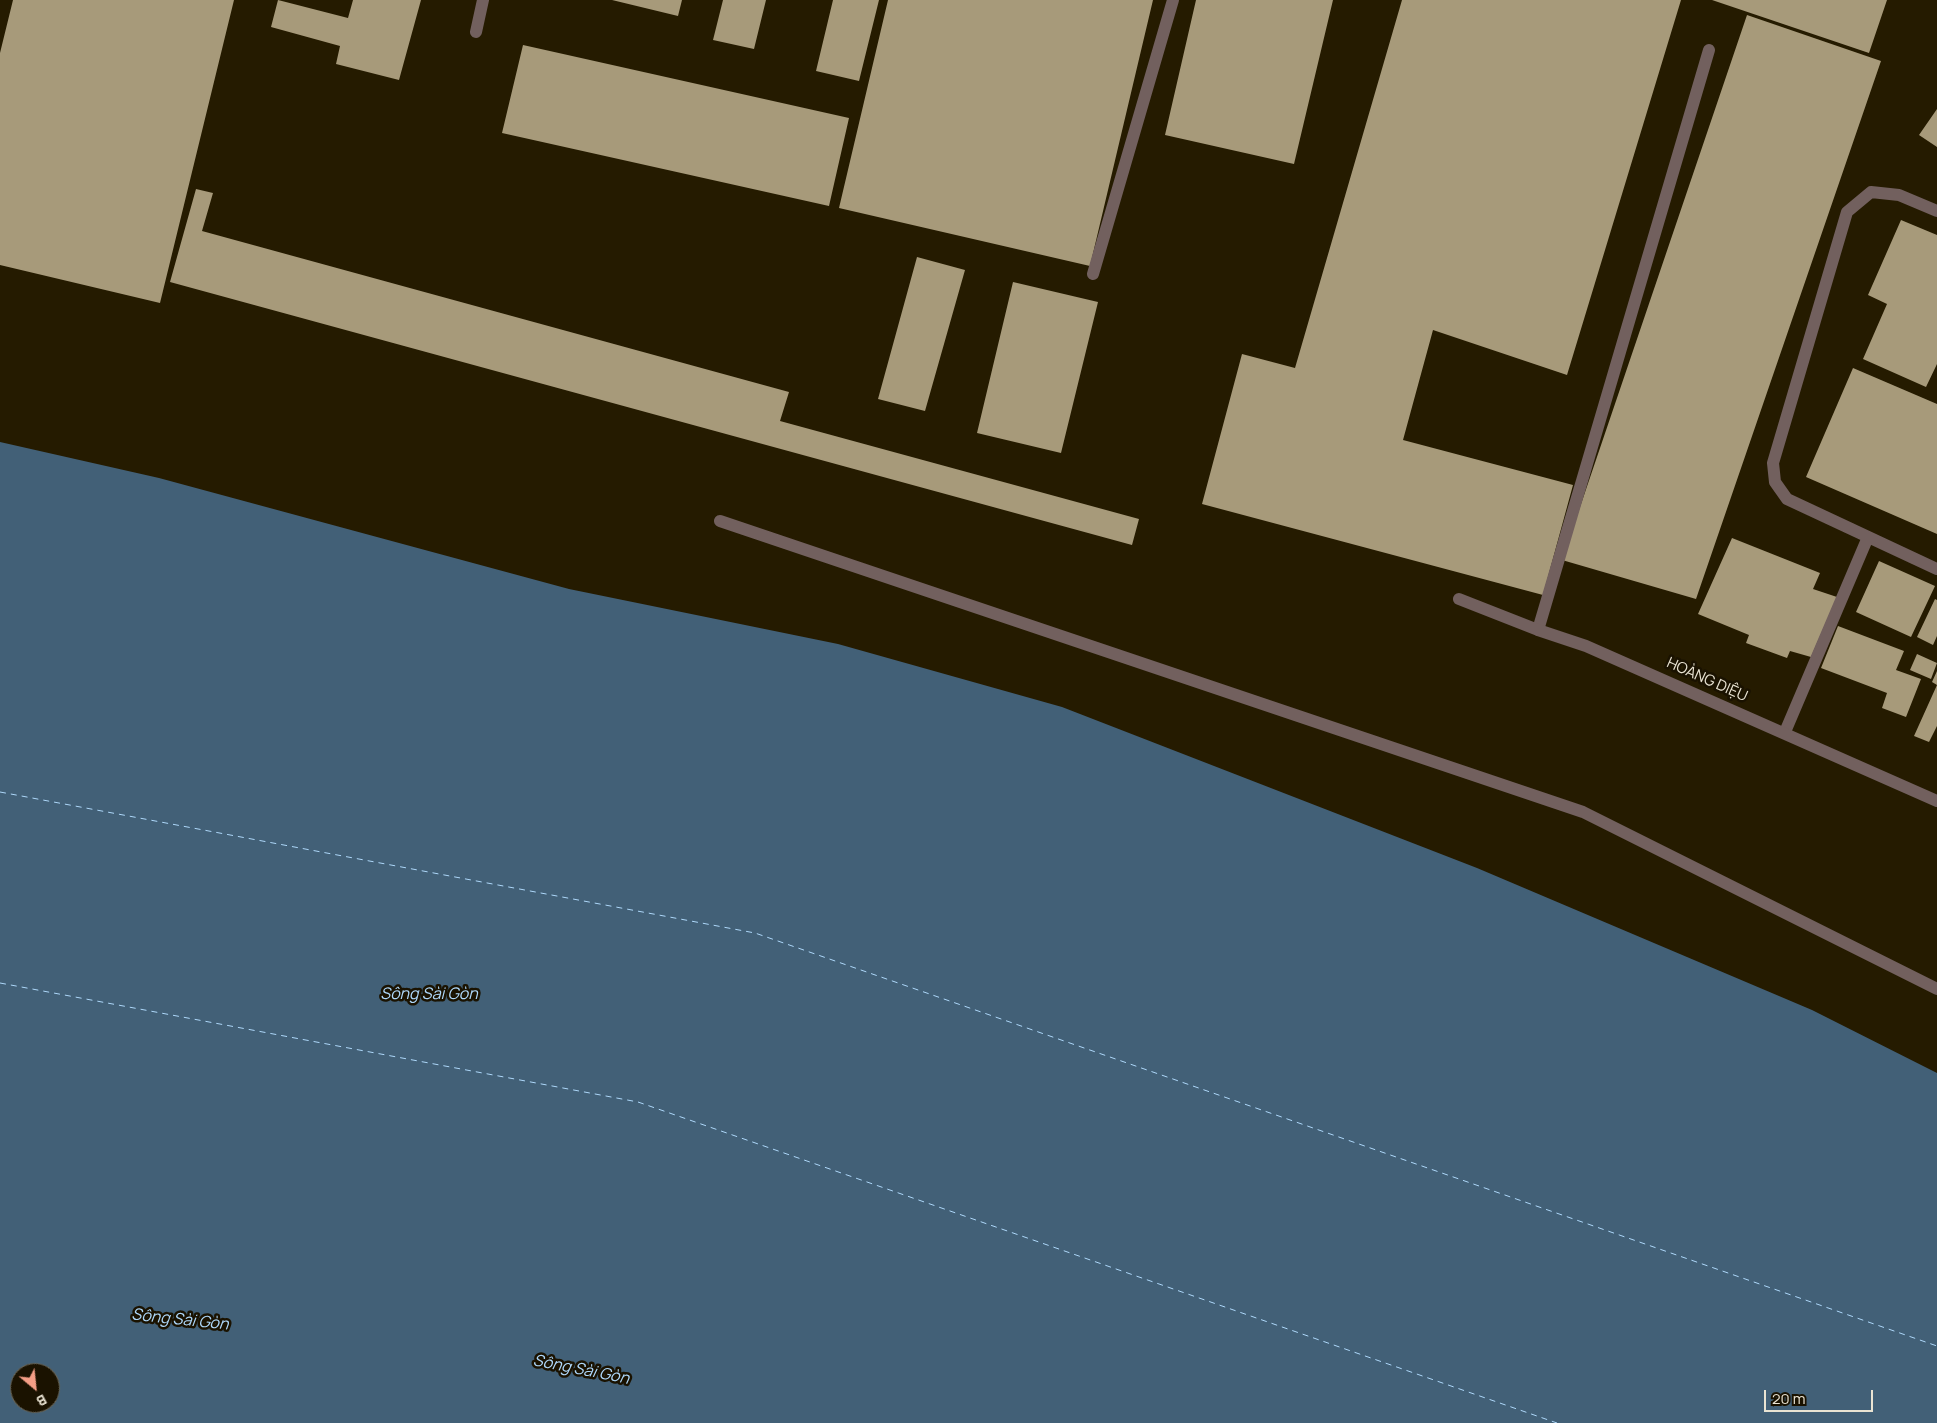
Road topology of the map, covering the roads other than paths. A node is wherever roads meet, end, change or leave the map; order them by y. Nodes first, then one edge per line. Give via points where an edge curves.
1 (483, 0) edge
2 (1173, 0) edge
3 (476, 32) dead end
4 (1709, 50) dead end
5 (1937, 211) edge
6 (1093, 274) dead end
7 (720, 521) dead end
8 (1868, 537) junction
9 (1937, 569) edge
10 (1459, 599) dead end
11 (1538, 630) junction
12 (1785, 732) junction
13 (1937, 801) edge
14 (1937, 989) edge

1 - 3 street
2 - 6 street
4 - 11 street
5 - 8 street via 1899,196 1871,192 1847,212 1773,463 1775,482 1787,499
7 - 14 street via 1583,812
8 - 9 street
8 - 12 street
10 - 11 street, HOÀNG DIỆU
11 - 12 street, HOÀNG DIỆU via 1586,646
12 - 13 street, HOÀNG DIỆU

